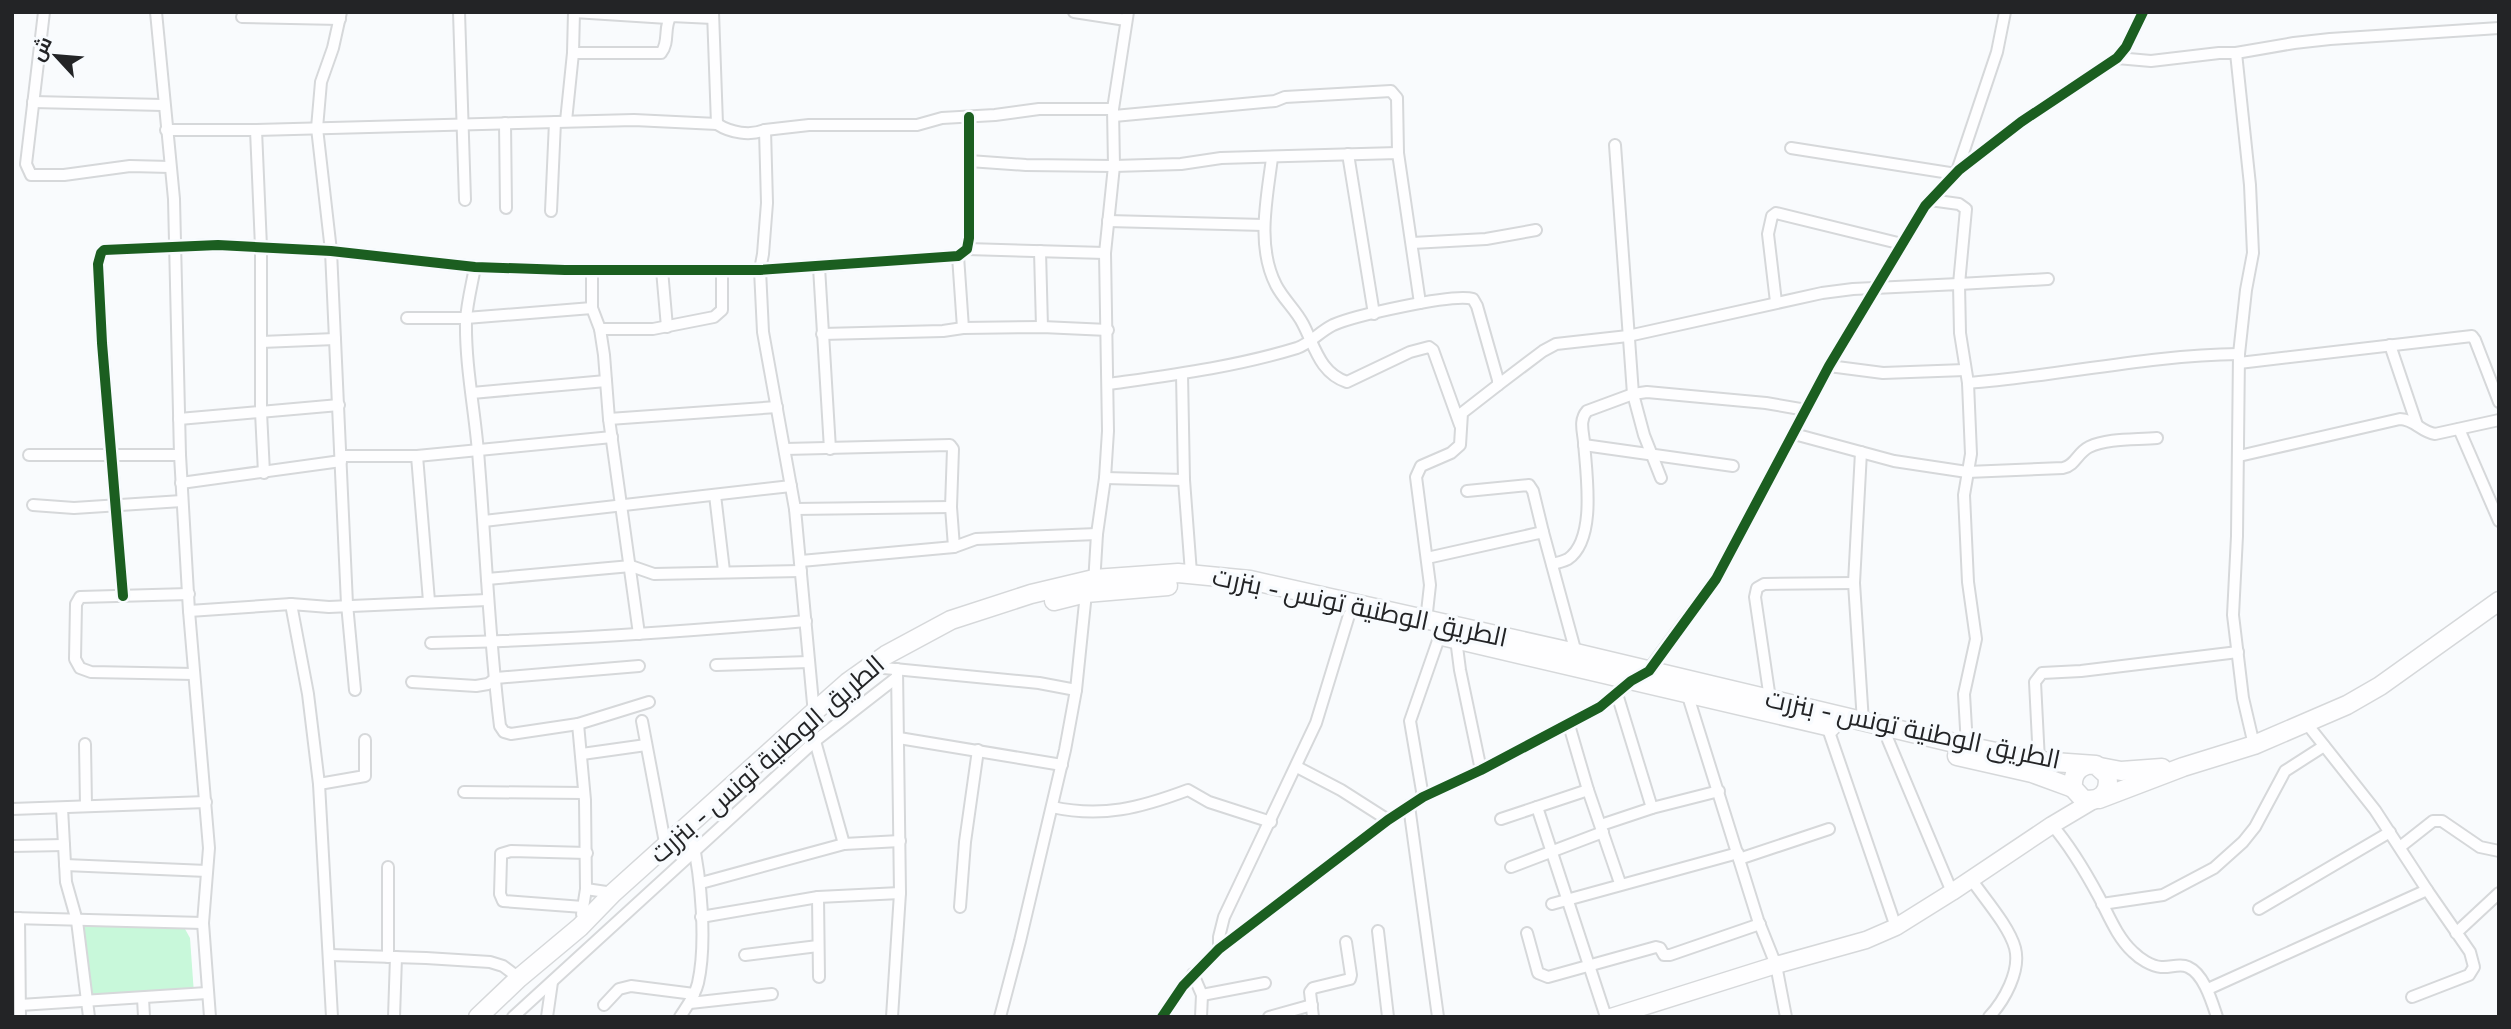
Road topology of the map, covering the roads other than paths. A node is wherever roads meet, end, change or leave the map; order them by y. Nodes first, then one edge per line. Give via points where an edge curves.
1 (44, 12) edge
2 (156, 12) edge
3 (459, 12) edge
4 (574, 12) edge
5 (1074, 12) edge
6 (2005, 12) edge
7 (2143, 12) edge
8 (713, 15) edge
9 (340, 16) edge
10 (1127, 16) edge
11 (242, 17) dead end
12 (668, 18) junction
13 (2499, 28) edge
14 (2236, 53) junction
15 (573, 54) junction
16 (2117, 58) junction
17 (33, 102) junction
18 (163, 105) junction
19 (1114, 113) junction
20 (969, 117) junction
21 (561, 121) junction
22 (505, 123) junction
23 (717, 124) junction
24 (461, 125) junction
25 (317, 128) junction
26 (166, 130) junction
27 (256, 130) junction
28 (765, 130) junction
29 (1615, 145) dead end
30 (1791, 148) dead end
31 (1348, 153) junction
32 (1398, 153) junction
33 (1272, 158) junction
34 (969, 161) junction
35 (1114, 166) junction
36 (170, 167) junction
37 (1955, 174) junction
38 (465, 200) dead end
39 (1930, 200) junction
40 (506, 208) dead end
41 (551, 211) dead end
42 (1108, 221) junction
43 (1264, 225) junction
44 (1536, 230) dead end
45 (1412, 243) junction
46 (1902, 244) junction
47 (176, 247) junction
48 (261, 247) junction
49 (331, 251) junction
50 (1040, 251) junction
51 (962, 253) junction
52 (1105, 253) junction
53 (475, 267) junction
54 (819, 267) junction
55 (592, 270) junction
56 (663, 270) junction
57 (722, 270) junction
58 (760, 270) junction
59 (2048, 279) dead end
60 (1959, 284) junction
61 (1874, 290) junction
62 (1776, 302) junction
63 (1420, 303) junction
64 (592, 308) junction
65 (1374, 314) junction
66 (407, 318) dead end
67 (466, 318) junction
68 (667, 327) junction
69 (1042, 327) junction
70 (964, 328) junction
71 (600, 329) junction
72 (1108, 330) junction
73 (822, 334) junction
74 (1628, 336) junction
75 (335, 339) junction
76 (261, 342) junction
77 (1310, 342) junction
78 (2390, 345) junction
79 (2239, 358) junction
80 (1829, 366) junction
81 (1965, 370) junction
82 (1182, 374) junction
83 (606, 381) junction
84 (1968, 383) junction
85 (1109, 384) junction
86 (1497, 385) junction
87 (472, 393) junction
88 (1633, 394) junction
89 (2499, 402) edge
90 (339, 405) junction
91 (777, 407) junction
92 (1806, 410) junction
93 (261, 412) junction
94 (179, 419) junction
95 (609, 419) junction
96 (2499, 420) edge
97 (1460, 425) junction
98 (2417, 425) junction
99 (2459, 429) junction
100 (1794, 434) junction
101 (612, 437) junction
102 (2157, 438) dead end
103 (1584, 445) junction
104 (785, 449) junction
105 (830, 449) junction
106 (478, 450) junction
107 (1861, 452) junction
108 (29, 455) dead end
109 (111, 455) junction
110 (180, 455) junction
111 (1653, 455) junction
112 (416, 456) junction
113 (2239, 456) junction
114 (341, 459) junction
115 (1733, 466) dead end
116 (1967, 472) junction
117 (264, 473) junction
118 (1105, 478) junction
119 (1661, 478) dead end
120 (1184, 480) junction
121 (181, 483) junction
122 (792, 486) junction
123 (1467, 491) dead end
124 (715, 495) junction
125 (182, 501) junction
126 (622, 504) junction
127 (33, 505) dead end
128 (115, 506) junction
129 (951, 507) junction
130 (795, 509) junction
131 (484, 521) junction
132 (2499, 521) edge
133 (1544, 532) junction
134 (1097, 534) junction
135 (954, 547) junction
136 (1427, 558) junction
137 (1552, 564) junction
138 (631, 566) junction
139 (801, 566) junction
140 (724, 571) junction
141 (1191, 573) junction
142 (486, 579) junction
143 (1854, 583) junction
144 (1092, 588) junction
145 (189, 594) junction
146 (123, 596) junction
147 (487, 600) junction
148 (429, 601) junction
149 (2499, 601) edge
150 (291, 604) junction
151 (347, 604) junction
152 (189, 611) junction
153 (1349, 615) junction
154 (806, 621) junction
155 (1426, 621) junction
156 (639, 634) junction
157 (1448, 637) junction
158 (491, 642) junction
159 (431, 643) dead end
160 (2238, 652) junction
161 (1576, 653) junction
162 (809, 662) junction
163 (716, 664) dead end
164 (639, 666) dead end
165 (1649, 671) junction
166 (892, 672) junction
167 (194, 674) junction
168 (496, 678) junction
169 (1631, 681) junction
170 (412, 682) dead end
171 (355, 690) dead end
172 (1076, 690) junction
173 (1688, 693) junction
174 (1617, 694) junction
175 (1769, 699) junction
176 (649, 702) dead end
177 (642, 720) dead end
178 (1863, 722) junction
179 (578, 724) junction
180 (2307, 724) junction
181 (1569, 725) junction
182 (815, 726) junction
183 (1827, 726) junction
184 (899, 738) junction
185 (365, 740) dead end
186 (1888, 740) junction
187 (85, 744) dead end
188 (646, 745) junction
189 (2254, 745) junction
190 (1967, 746) junction
191 (2324, 746) junction
192 (978, 750) junction
193 (582, 754) junction
194 (2039, 761) junction
195 (1062, 765) junction
196 (2093, 766) junction
197 (1297, 767) junction
198 (2183, 767) junction
199 (1481, 770) junction
200 (319, 785) junction
201 (2074, 789) junction
202 (1588, 790) junction
203 (1719, 791) junction
204 (464, 792) dead end
205 (584, 793) junction
206 (1423, 797) junction
207 (2096, 799) junction
208 (206, 802) junction
209 (86, 806) junction
210 (1409, 806) junction
211 (1052, 807) junction
212 (1537, 807) junction
213 (62, 808) junction
214 (1652, 808) junction
215 (12, 809) edge
216 (1501, 819) dead end
217 (1388, 820) junction
218 (1271, 822) junction
219 (2052, 825) junction
220 (1602, 828) junction
221 (1829, 829) dead end
222 (2390, 832) junction
223 (900, 841) junction
224 (844, 844) junction
225 (64, 845) junction
226 (693, 845) junction
227 (12, 846) edge
228 (2400, 847) junction
229 (666, 848) junction
230 (1552, 850) junction
231 (2499, 850) edge
232 (587, 853) junction
233 (1738, 856) junction
234 (65, 865) junction
235 (388, 867) dead end
236 (1511, 867) dead end
237 (206, 871) junction
238 (640, 877) junction
239 (1971, 879) junction
240 (701, 883) junction
241 (1620, 883) junction
242 (586, 889) junction
243 (2427, 890) junction
244 (1952, 892) junction
245 (614, 893) junction
246 (900, 893) junction
247 (2499, 893) edge
248 (818, 897) junction
249 (1569, 899) junction
250 (1552, 904) dead end
251 (2102, 904) junction
252 (583, 907) junction
253 (960, 907) dead end
254 (2259, 909) dead end
255 (701, 917) junction
256 (16, 918) edge
257 (76, 921) junction
258 (203, 923) junction
259 (1760, 924) junction
260 (580, 927) junction
261 (1896, 927) junction
262 (1378, 931) dead end
263 (1527, 933) dead end
264 (2456, 933) junction
265 (1346, 942) dead end
266 (818, 946) junction
267 (1219, 949) junction
268 (330, 955) junction
269 (745, 955) dead end
270 (392, 957) junction
271 (1776, 965) junction
272 (1588, 967) junction
273 (1193, 974) junction
274 (819, 977) dead end
275 (519, 978) junction
276 (552, 982) junction
277 (1265, 984) dead end
278 (2208, 989) junction
279 (207, 993) junction
280 (772, 994) dead end
281 (1202, 995) junction
282 (2412, 997) dead end
283 (143, 998) junction
284 (692, 999) junction
285 (87, 1002) junction
286 (604, 1005) dead end
287 (20, 1011) edge
288 (1312, 1011) edge
289 (89, 1017) edge
290 (144, 1017) edge
291 (210, 1017) edge
292 (332, 1017) edge
293 (394, 1017) edge
294 (478, 1017) edge
295 (494, 1017) edge
296 (513, 1017) edge
297 (547, 1017) edge
298 (680, 1017) edge
299 (892, 1017) edge
300 (1000, 1017) edge
301 (1162, 1017) edge
302 (1201, 1017) edge
303 (1269, 1017) edge
304 (1388, 1017) edge
305 (1438, 1017) edge
306 (1608, 1017) edge
307 (1786, 1017) edge
308 (1989, 1017) edge
309 (2217, 1017) edge

1 - 17 street
2 - 18 street
3 - 24 street
4 - 12 street
4 - 15 street
5 - 10 street
6 - 37 street via 1997,52
7 - 16 street
8 - 12 street
8 - 23 street
9 - 11 street
9 - 25 street via 321,82
10 - 19 street
12 - 15 street via 662,53
13 - 14 street via 2330,39
14 - 16 street via 2151,61
14 - 79 street via 2253,253
15 - 21 street
16 - 37 street via 2021,122
17 - 18 street
17 - 36 street via 26,164 31,175
18 - 26 street
19 - 20 street via 1039,110
19 - 32 street via 1391,91 1397,97
19 - 35 street
20 - 28 street via 917,125 809,125
20 - 34 street
21 - 22 street
21 - 23 street
21 - 41 street
22 - 24 street
22 - 40 street
23 - 28 street via 748,134
24 - 25 street
24 - 38 street
25 - 27 street
25 - 49 street
26 - 27 street
26 - 36 street
27 - 48 street
28 - 58 street via 767,203
29 - 74 street
30 - 37 street
31 - 32 street
31 - 33 street
31 - 65 street
32 - 45 street
33 - 35 street
33 - 43 street
34 - 35 street
34 - 51 street via 969,238
35 - 42 street
36 - 47 street
37 - 39 street
39 - 46 street
39 - 60 street via 1966,209
42 - 43 street
42 - 52 street
43 - 77 street via 1270,272
44 - 45 street via 1486,239
45 - 63 street
46 - 61 street
46 - 62 street via 1776,213 1768,233
47 - 48 street
47 - 94 street
47 - 109 street via 104,250 99,258
48 - 49 street
48 - 76 street
49 - 53 street
49 - 75 street
50 - 51 street
50 - 52 street
50 - 69 street
51 - 54 street
51 - 70 street
52 - 72 street
53 - 55 street
53 - 67 street
54 - 58 street
54 - 73 street
55 - 56 street
55 - 64 street
56 - 57 street
56 - 68 street
57 - 58 street
57 - 68 street via 719,314
58 - 91 street via 763,332
59 - 60 street
60 - 61 street
60 - 81 street
61 - 62 street via 1853,289
61 - 80 street
62 - 74 street
63 - 65 street
63 - 86 street via 1473,299
64 - 67 street
64 - 71 street
65 - 77 street via 1335,324
66 - 67 street
67 - 87 street
68 - 71 street
69 - 70 street
69 - 72 street
70 - 73 street
71 - 83 street
72 - 85 street
73 - 105 street
74 - 86 street via 1556,344
74 - 88 street
75 - 76 street
75 - 90 street
76 - 93 street
77 - 82 street via 1242,363
77 - 97 street via 1324,367 1347,382 1429,347
78 - 79 street
78 - 89 street via 2472,336
78 - 98 street
79 - 84 street via 2177,356
79 - 113 street
80 - 81 street via 1883,373
80 - 92 street
81 - 84 street
82 - 85 street
82 - 120 street
83 - 87 street
83 - 95 street
84 - 116 street via 1971,454
85 - 118 street
86 - 97 street via 1462,413
87 - 106 street
88 - 92 street
88 - 103 street via 1585,413 1581,422
88 - 111 street
90 - 93 street
90 - 114 street
91 - 95 street
91 - 104 street
92 - 100 street
93 - 94 street
93 - 117 street
94 - 110 street
95 - 101 street
96 - 99 street
97 - 136 street via 1460,445 1421,466 1416,477
98 - 99 street via 2435,434
98 - 113 street via 2400,419
99 - 132 street
100 - 107 street
100 - 165 street via 1716,579
101 - 106 street
101 - 126 street
102 - 116 street via 2101,443 2083,450 2073,464 2063,468
103 - 111 street
103 - 137 street via 1586,529 1568,559
104 - 105 street
104 - 122 street
105 - 129 street via 950,445
106 - 112 street
106 - 131 street
107 - 116 street
107 - 143 street
108 - 109 street
109 - 110 street
109 - 128 street
110 - 121 street
111 - 115 street
111 - 119 street
112 - 114 street
112 - 148 street
113 - 160 street via 2233,595
114 - 117 street
114 - 151 street
116 - 190 street via 1964,509 1976,639 1964,694
117 - 121 street
118 - 120 street
118 - 134 street
120 - 141 street
121 - 125 street
122 - 124 street
122 - 130 street
123 - 133 street via 1529,485
124 - 126 street
124 - 140 street
125 - 128 street
125 - 145 street
126 - 131 street
126 - 138 street
127 - 128 street
128 - 146 street
129 - 130 street
129 - 135 street
130 - 139 street
131 - 142 street
133 - 136 street
133 - 137 street
134 - 135 street via 976,539
134 - 144 street
135 - 139 street
136 - 155 street
137 - 161 street
138 - 140 street via 654,574
138 - 142 street
138 - 156 street
139 - 140 street
139 - 154 street
141 - 144 main road, الطريق الوطنية تونس - بنزرت
141 - 155 main road, الطريق الوطنية تونس - بنزرت via 1250,580
142 - 147 street
143 - 175 street via 1764,584 1757,588
143 - 178 street
144 - 153 main road, الطريق الوطنية تونس - بنزرت via 1212,586
144 - 166 main road, الطريق الوطنية تونس - بنزرت via 926,642
144 - 172 street
144 - 182 main road, الطريق الوطنية تونس - بنزرت via 985,608 928,630 848,682
145 - 146 street
145 - 152 street
146 - 167 street via 85,596 77,601 75,659 80,668
147 - 148 street
147 - 158 street
148 - 151 street
149 - 180 main road, الطريق الوطنية تونس - بنزرت via 2380,686
150 - 151 street
150 - 152 street
150 - 200 street
151 - 171 street
152 - 167 street
153 - 157 main road, الطريق الوطنية تونس - بنزرت
153 - 197 street via 1317,723
154 - 156 street
154 - 162 street
155 - 161 main road, الطريق الوطنية تونس - بنزرت
156 - 158 street
157 - 169 main road, الطريق الوطنية تونس - بنزرت
157 - 199 street via 1460,670
157 - 206 street via 1410,720
158 - 159 street
158 - 168 street
160 - 189 street
160 - 194 street via 2042,673 2035,682
161 - 165 main road, الطريق الوطنية تونس - بنزرت
162 - 163 street
162 - 182 street
164 - 168 street
165 - 169 street
165 - 175 main road, الطريق الوطنية تونس - بنزرت
166 - 172 street
166 - 182 main road, الطريق الوطنية تونس - بنزرت
166 - 184 street
167 - 208 street
168 - 170 street via 476,685
168 - 179 street via 504,732
169 - 173 main road, الطريق الوطنية تونس - بنزرت
169 - 174 street
172 - 195 street
173 - 183 main road, الطريق الوطنية تونس - بنزرت
173 - 203 street
174 - 181 street
174 - 214 street
175 - 178 main road, الطريق الوطنية تونس - بنزرت
176 - 179 street
177 - 188 street
178 - 190 main road, الطريق الوطنية تونس - بنزرت
179 - 193 street
180 - 189 main road, الطريق الوطنية تونس - بنزرت
180 - 191 street
181 - 199 street
181 - 202 street
182 - 224 street
182 - 226 main road, الطريق الوطنية تونس - بنزرت
182 - 229 main road, الطريق الوطنية تونس - بنزرت
183 - 186 main road, الطريق الوطنية تونس - بنزرت
183 - 261 street
184 - 192 street
184 - 223 street
185 - 200 street via 365,776
186 - 201 main road, الطريق الوطنية تونس - بنزرت via 2032,773
186 - 244 street
187 - 209 street
188 - 193 street
188 - 229 street
189 - 198 main road, الطريق الوطنية تونس - بنزرت
190 - 194 main road, الطريق الوطنية تونس - بنزرت
191 - 222 street
191 - 251 street via 2285,771 2255,827 2214,868 2164,895
192 - 195 street
192 - 253 street
193 - 205 street
194 - 196 main road, الطريق الوطنية تونس - بنزرت
195 - 211 street
196 - 198 main road, الطريق الوطنية تونس - بنزرت via 2121,771
196 - 201 main road via 2077,771
196 - 207 main road via 2107,775 2109,786
197 - 217 street
197 - 218 street
198 - 207 main road, الطريق الوطنية تونس - بنزرت
199 - 206 street
200 - 268 street
201 - 207 main road via 2083,799
201 - 219 street
202 - 212 street
202 - 220 street
203 - 214 street
203 - 233 street
204 - 205 street
205 - 232 street
206 - 210 street
207 - 219 street
208 - 209 street
208 - 237 street
209 - 213 street
210 - 217 street
210 - 305 street
211 - 218 street via 1085,813 1120,810 1188,790 1209,802
211 - 300 street
212 - 216 street
212 - 230 street
213 - 215 street
213 - 225 street
214 - 220 street
217 - 267 street
218 - 267 street via 1224,917
219 - 239 street
219 - 251 street
220 - 230 street
220 - 241 street
221 - 233 street
222 - 228 street
222 - 254 street
223 - 224 street
223 - 246 street
224 - 240 street
225 - 227 street
225 - 234 street
226 - 238 main road, الطريق الوطنية تونس - بنزرت
226 - 240 street
226 - 276 street
228 - 231 street via 2433,821 2442,821 2480,847
228 - 243 street
229 - 238 main road, الطريق الوطنية تونس - بنزرت
230 - 236 street
230 - 249 street
232 - 242 street
232 - 252 street via 501,854 503,901
233 - 241 street
233 - 259 street
234 - 237 street
234 - 257 street
235 - 270 street
237 - 258 street
238 - 245 main road, الطريق الوطنية تونس - بنزرت
238 - 295 main road, الطريق الوطنية تونس - بنزرت
239 - 244 street
239 - 308 street via 2016,950 2011,981
240 - 255 street
241 - 249 street
242 - 245 street
242 - 252 street
243 - 264 street
243 - 278 street
244 - 261 street
245 - 260 main road, الطريق الوطنية تونس - بنزرت
246 - 248 street
246 - 299 street
247 - 264 street
248 - 255 street
248 - 266 street
249 - 250 street
249 - 272 street
251 - 278 street via 2134,953 2162,967 2190,968
252 - 260 street
255 - 284 street via 699,975
256 - 257 street
256 - 287 street
257 - 258 street
257 - 285 street
258 - 279 street
259 - 271 street
259 - 272 street via 1670,955 1656,947
260 - 275 main road, الطريق الوطنية تونس - بنزرت
261 - 271 street
262 - 304 street
263 - 272 street via 1540,975
264 - 282 street via 2473,961 2472,972
265 - 288 street via 1350,979 1313,988
266 - 269 street
266 - 274 street
267 - 273 street
268 - 270 street
268 - 292 street
270 - 275 street via 497,964
270 - 293 street
271 - 306 street
271 - 307 street
272 - 306 street
273 - 281 street
273 - 301 street
275 - 294 main road, الطريق الوطنية تونس - بنزرت
276 - 296 street
276 - 297 street
277 - 281 street
278 - 309 street
279 - 283 street
279 - 291 street
280 - 284 street
281 - 302 street
283 - 285 street
283 - 290 street
284 - 286 street via 625,987
284 - 298 street
285 - 287 street
285 - 289 street
288 - 303 street

